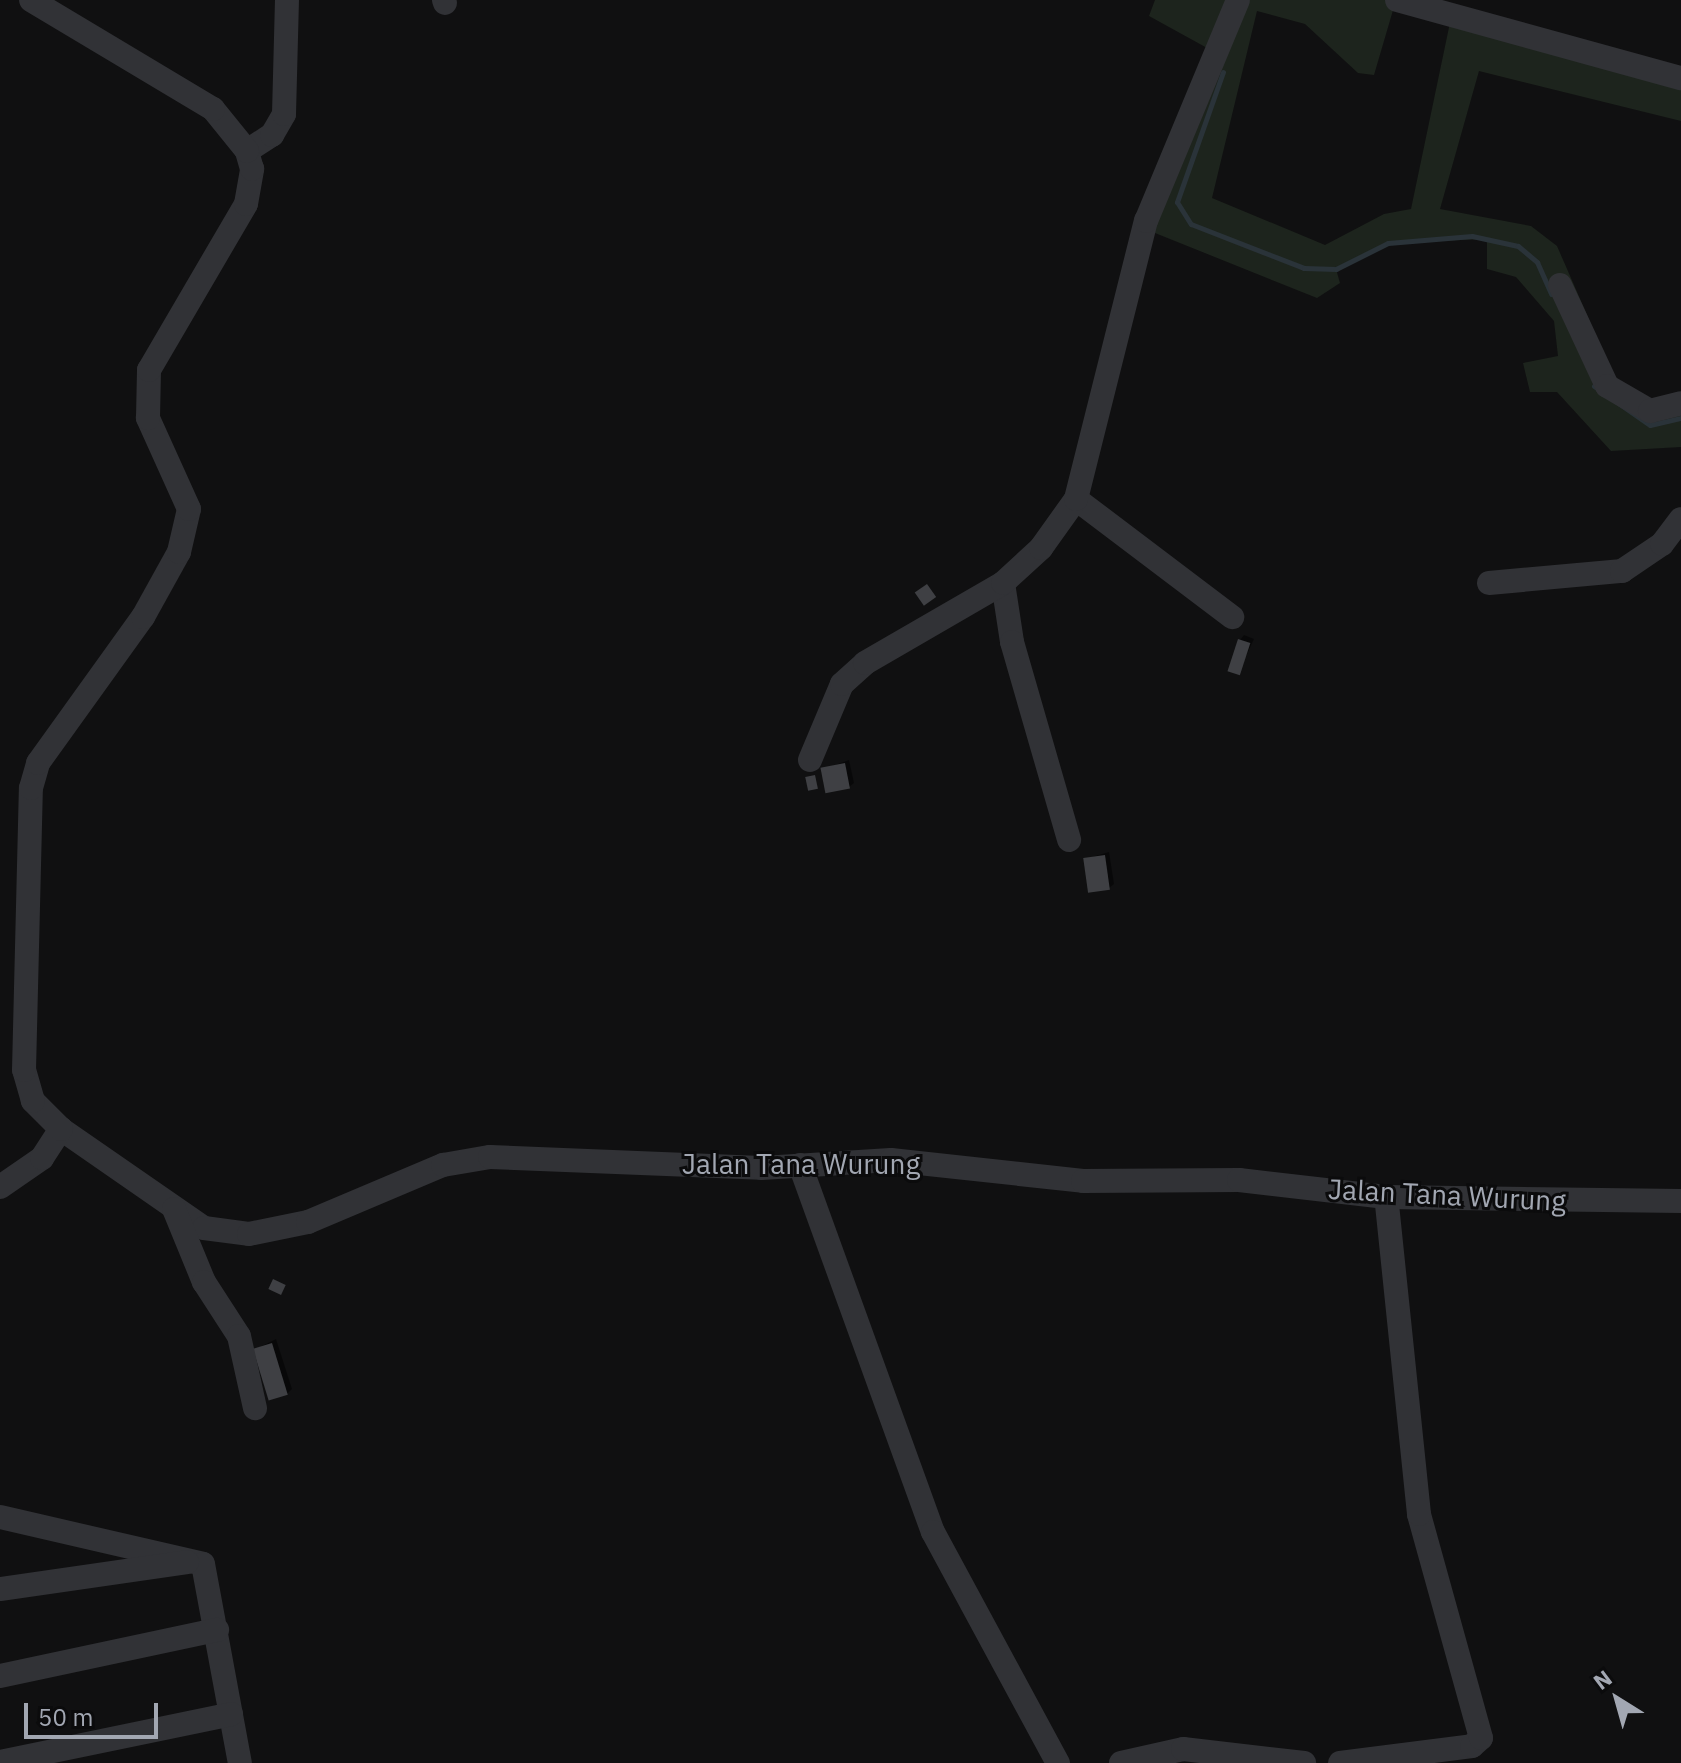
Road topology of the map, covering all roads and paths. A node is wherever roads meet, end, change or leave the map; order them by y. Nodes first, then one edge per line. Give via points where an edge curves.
1 (31, 0) edge
2 (287, 0) edge
3 (1238, 0) edge
4 (1397, 0) edge
5 (1681, 78) edge
6 (247, 151) junction
7 (1560, 285) dead end
8 (1681, 403) edge
9 (1076, 499) junction
10 (1681, 519) edge
11 (1003, 583) junction
12 (1489, 583) dead end
13 (1232, 617) dead end
14 (810, 760) dead end
15 (1069, 840) dead end
16 (61, 1129) junction
17 (800, 1165) junction
18 (0, 1187) edge
19 (1386, 1197) junction
20 (1681, 1201) edge
21 (174, 1209) junction
22 (255, 1408) dead end
23 (0, 1521) edge
24 (197, 1560) junction
25 (0, 1589) edge
26 (217, 1630) junction
27 (0, 1676) edge
28 (231, 1714) junction
29 (0, 1762) edge
30 (240, 1763) edge
31 (1058, 1763) edge
32 (1121, 1763) edge
33 (1304, 1763) edge
34 (1340, 1763) edge

1 - 6 street via 213,109
2 - 6 street via 284,114 272,135
3 - 9 street via 1146,221
4 - 5 street
6 - 16 street, Jalan Tana Wurung via 246,204 147,382 148,418 189,509 186,535 172,572 38,763 31,788 24,1070 33,1101
7 - 8 street via 1607,386 1650,411
9 - 11 street via 1041,548
9 - 13 street
10 - 12 street via 1662,544 1622,571
11 - 14 street via 865,663 836,694
11 - 15 street via 1012,642
16 - 18 street via 42,1158
16 - 21 street, Jalan Tana Wurung
17 - 19 street, Jalan Tana Wurung via 891,1160 1083,1181 1239,1180
17 - 21 street, Jalan Tana Wurung via 490,1157 443,1165 308,1222 249,1234 204,1228
17 - 31 street via 933,1532
19 - 20 street, Jalan Tana Wurung
19 - 34 street via 1419,1514 1481,1738 1472,1746
21 - 22 street via 204,1282 239,1336
23 - 24 street
24 - 25 street
24 - 26 street via 206,1569
26 - 27 street
26 - 28 street
28 - 29 street
28 - 30 street
32 - 33 street via 1183,1749

